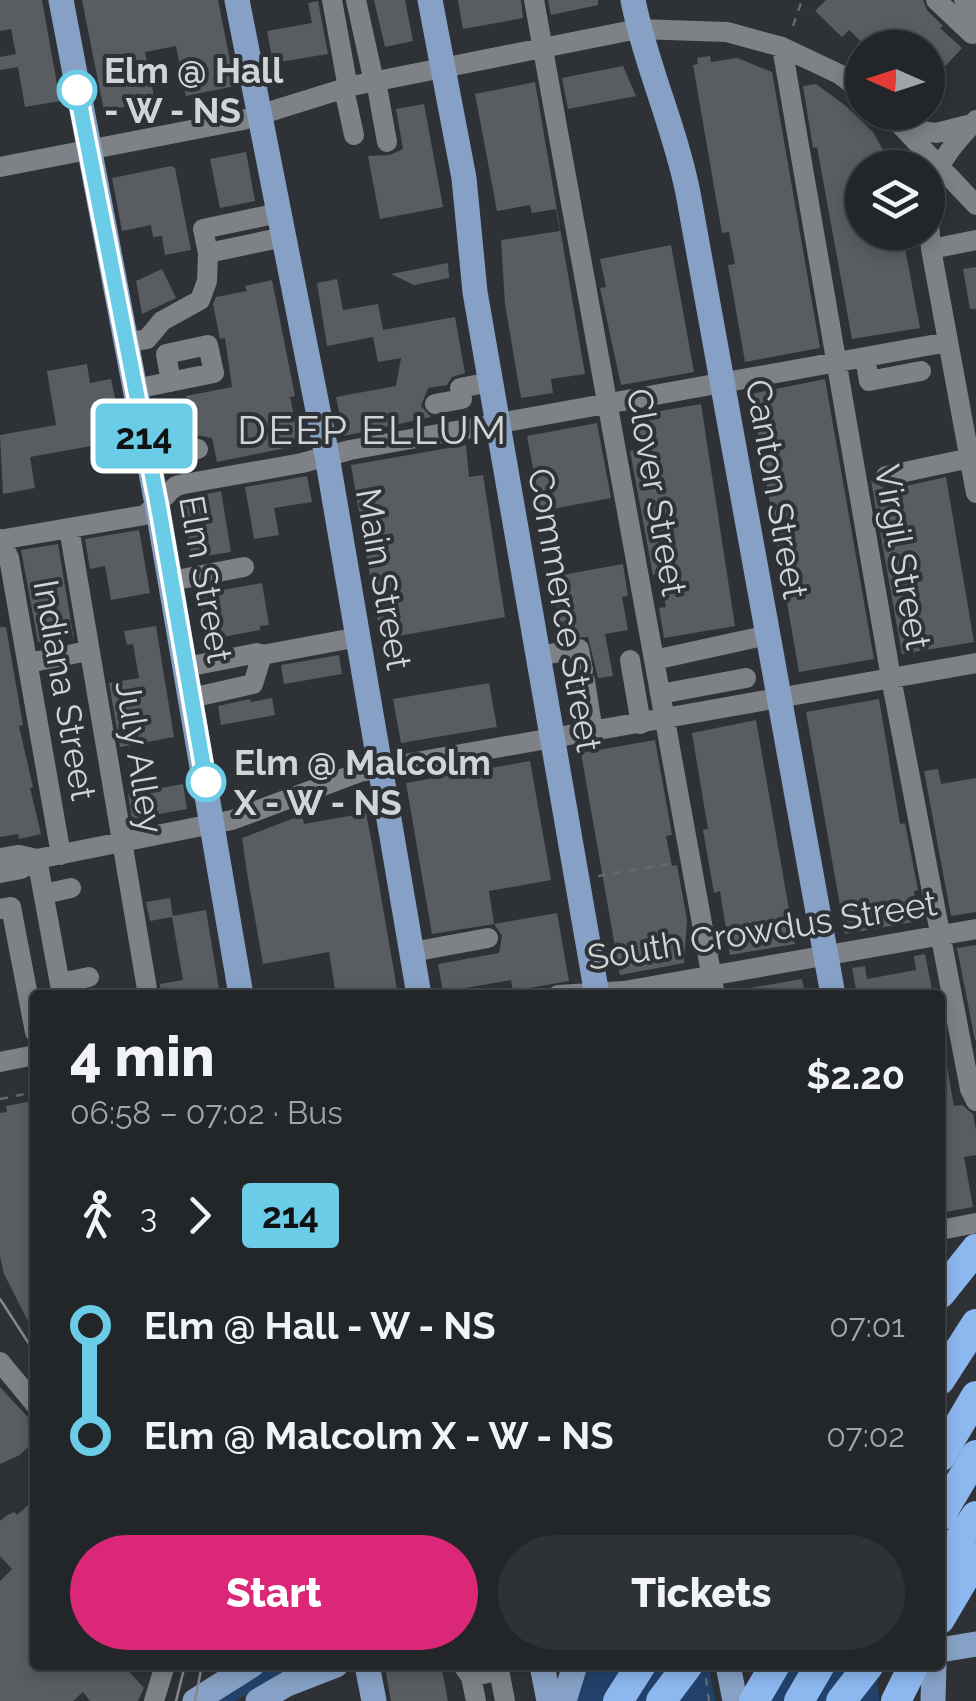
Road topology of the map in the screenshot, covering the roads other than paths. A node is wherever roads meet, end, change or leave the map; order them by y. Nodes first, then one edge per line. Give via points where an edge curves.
1 (61, 0) edge
2 (238, 0) edge
3 (332, 0) edge
4 (356, 0) edge
5 (430, 0) edge
6 (534, 0) edge
7 (632, 0) edge
8 (936, 0) edge
9 (964, 0) edge
10 (976, 12) edge
11 (638, 28) junction
12 (976, 30) edge
13 (782, 46) junction
14 (543, 48) junction
15 (443, 68) junction
16 (845, 80) edge
17 (375, 82) junction
18 (346, 88) junction
19 (259, 116) junction
20 (975, 121) edge
21 (907, 130) edge
22 (925, 130) edge
23 (354, 135) dead end
24 (387, 142) dead end
25 (88, 150) junction
26 (925, 150) edge
27 (945, 158) edge
28 (0, 166) edge
29 (945, 171) edge
30 (973, 197) edge
31 (281, 225) junction
32 (976, 240) edge
33 (945, 246) edge
34 (931, 250) edge
35 (948, 342) junction
36 (126, 343) junction
37 (910, 349) junction
38 (865, 357) junction
39 (836, 362) junction
40 (171, 382) dead end
41 (490, 382) junction
42 (722, 382) junction
43 (135, 389) junction
44 (608, 402) junction
45 (435, 404) dead end
46 (498, 423) junction
47 (198, 449) dead end
48 (328, 456) junction
49 (149, 458) junction
50 (970, 458) junction
51 (886, 476) dead end
52 (976, 494) edge
53 (158, 504) junction
54 (69, 528) junction
55 (0, 540) edge
56 (244, 567) dead end
57 (171, 581) junction
58 (768, 635) junction
59 (358, 636) junction
60 (83, 652) dead end
61 (262, 656) junction
62 (537, 656) junction
63 (630, 660) dead end
64 (654, 660) junction
65 (28, 663) junction
66 (976, 663) edge
67 (186, 667) junction
68 (746, 678) dead end
69 (891, 678) junction
70 (724, 682) junction
71 (660, 694) junction
72 (191, 698) junction
73 (778, 698) junction
74 (729, 708) junction
75 (665, 719) junction
76 (641, 724) junction
77 (593, 732) junction
78 (551, 740) junction
79 (381, 768) junction
80 (213, 824) junction
81 (121, 844) junction
82 (68, 854) junction
83 (0, 858) edge
84 (37, 859) junction
85 (0, 873) edge
86 (44, 894) junction
87 (0, 909) edge
88 (976, 929) edge
89 (940, 935) junction
90 (488, 938) dead end
91 (412, 952) junction
92 (825, 956) junction
93 (142, 959) junction
94 (118, 964) dead end
95 (89, 977) dead end
96 (714, 986) edge
97 (61, 989) edge
98 (147, 990) edge
99 (240, 990) edge
100 (418, 990) edge
101 (595, 990) edge
102 (642, 990) edge
103 (832, 990) edge
104 (30, 1006) edge
105 (30, 1056) edge
106 (0, 1062) edge
107 (976, 1101) edge
108 (976, 1223) edge
109 (945, 1229) edge
110 (976, 1249) edge
111 (945, 1288) edge
112 (976, 1323) edge
113 (945, 1350) edge
114 (0, 1362) edge
115 (945, 1372) edge
116 (976, 1396) edge
117 (30, 1398) edge
118 (945, 1448) edge
119 (976, 1455) edge
120 (945, 1501) edge
121 (945, 1508) edge
122 (976, 1516) edge
123 (976, 1541) edge
124 (945, 1544) edge
125 (976, 1558) edge
126 (945, 1560) edge
127 (945, 1611) edge
128 (976, 1644) edge
129 (945, 1649) edge
130 (163, 1670) edge
131 (244, 1670) edge
132 (323, 1670) edge
133 (368, 1670) edge
134 (543, 1670) edge
135 (573, 1670) edge
136 (638, 1670) edge
137 (706, 1670) edge
138 (708, 1670) edge
139 (772, 1670) edge
140 (817, 1670) edge
141 (854, 1670) edge
142 (865, 1670) edge
143 (894, 1670) edge
144 (911, 1670) edge
145 (934, 1670) edge
146 (467, 1671) edge
147 (154, 1701) edge
148 (195, 1701) edge
149 (258, 1701) edge
150 (374, 1701) edge
151 (476, 1701) edge
152 (504, 1701) edge
153 (549, 1701) edge
154 (564, 1701) edge
155 (618, 1701) edge
156 (661, 1701) edge
157 (735, 1701) edge
158 (754, 1701) edge
159 (799, 1701) edge
160 (840, 1701) edge
161 (895, 1701) edge
162 (933, 1701) edge

1 - 25 main road, Elm Street
2 - 19 main road, Main Street
3 - 18 street
4 - 17 street
5 - 15 main road, Commerce Street
6 - 14 street, Clover Street
7 - 11 main road, Canton Street
8 - 12 street via 972,34
9 - 10 street
11 - 13 street via 716,31
11 - 14 street
11 - 42 main road, Canton Street via 680,155
13 - 16 street
13 - 39 street, Virgil Street
14 - 15 street
14 - 44 street, Clover Street
15 - 17 street
15 - 41 main road, Commerce Street
17 - 18 street
17 - 24 street
18 - 19 street
18 - 23 street
19 - 25 street
19 - 31 main road, Main Street
20 - 22 street via 945,132
20 - 27 street
21 - 26 street
25 - 28 street
25 - 36 main road, Elm Street
29 - 30 street
31 - 36 street via 208,252 200,300 162,321 147,339
31 - 48 main road, Main Street
32 - 33 street
34 - 35 street
35 - 37 street
35 - 50 street
36 - 43 main road, Elm Street
37 - 38 street
37 - 38 street via 918,372 869,381
38 - 39 street
39 - 42 street
39 - 69 street, Virgil Street
40 - 43 street
41 - 45 street via 460,388 462,398
41 - 46 main road, Commerce Street
42 - 44 street
42 - 58 main road, Canton Street
43 - 49 main road, Elm Street
44 - 46 street
44 - 64 street, Clover Street
46 - 48 street
46 - 62 main road, Commerce Street
47 - 49 street
48 - 53 street via 176,486
48 - 59 main road, Main Street
49 - 53 main road, Elm Street
50 - 51 street
50 - 52 street
53 - 54 street via 145,515
53 - 57 main road, Elm Street
54 - 55 street
54 - 81 street, July Alley
55 - 65 street, Indiana Street via 8,550
56 - 57 street
57 - 67 main road, Elm Street
58 - 64 street
58 - 73 main road, Canton Street
59 - 61 street
59 - 79 main road, Main Street
60 - 65 street
61 - 67 street
61 - 72 street via 253,684
62 - 77 street via 579,649
62 - 78 main road, Commerce Street
63 - 76 street
64 - 71 street, Clover Street
65 - 82 street, Indiana Street via 44,811
66 - 69 street
67 - 72 main road, Elm Street
68 - 70 street
69 - 73 street
69 - 89 street, Virgil Street
70 - 71 street
70 - 74 street
71 - 75 street, Clover Street
72 - 80 main road, Elm Street
73 - 74 street
73 - 92 main road, Canton Street
74 - 75 street
75 - 76 street
75 - 96 street, Clover Street
76 - 77 street
77 - 78 street
78 - 79 street
78 - 101 main road, Commerce Street
79 - 80 street
79 - 91 main road, Main Street
80 - 81 street
80 - 99 main road, Elm Street
81 - 82 street
81 - 93 street, July Alley
82 - 84 street
82 - 86 street, Indiana Street via 75,883
83 - 84 street
84 - 85 street
84 - 86 street
86 - 97 street
87 - 104 street via 11,907
88 - 89 street, South Crowdus Street
89 - 92 street, South Crowdus Street
89 - 107 street, Virgil Street
90 - 91 street
91 - 100 main road, Main Street
92 - 96 street, South Crowdus Street
92 - 103 main road, Canton Street
93 - 94 street
93 - 98 street, July Alley
95 - 97 street
96 - 102 street, South Crowdus Street
105 - 106 street
108 - 109 street
110 - 111 highway
112 - 113 highway
112 - 115 highway
114 - 117 street
116 - 118 highway
119 - 121 highway
120 - 123 main road
122 - 126 highway
123 - 124 main road
125 - 127 highway
128 - 129 main road
130 - 147 street
131 - 148 main road
132 - 149 main road
133 - 150 main road
134 - 153 main road
135 - 154 main road
136 - 155 highway
137 - 156 highway
138 - 157 main road
139 - 158 highway
140 - 159 highway
141 - 160 highway
142 - 160 highway
143 - 161 main road
144 - 161 highway
145 - 162 main road
146 - 151 street
146 - 152 street via 499,1670

